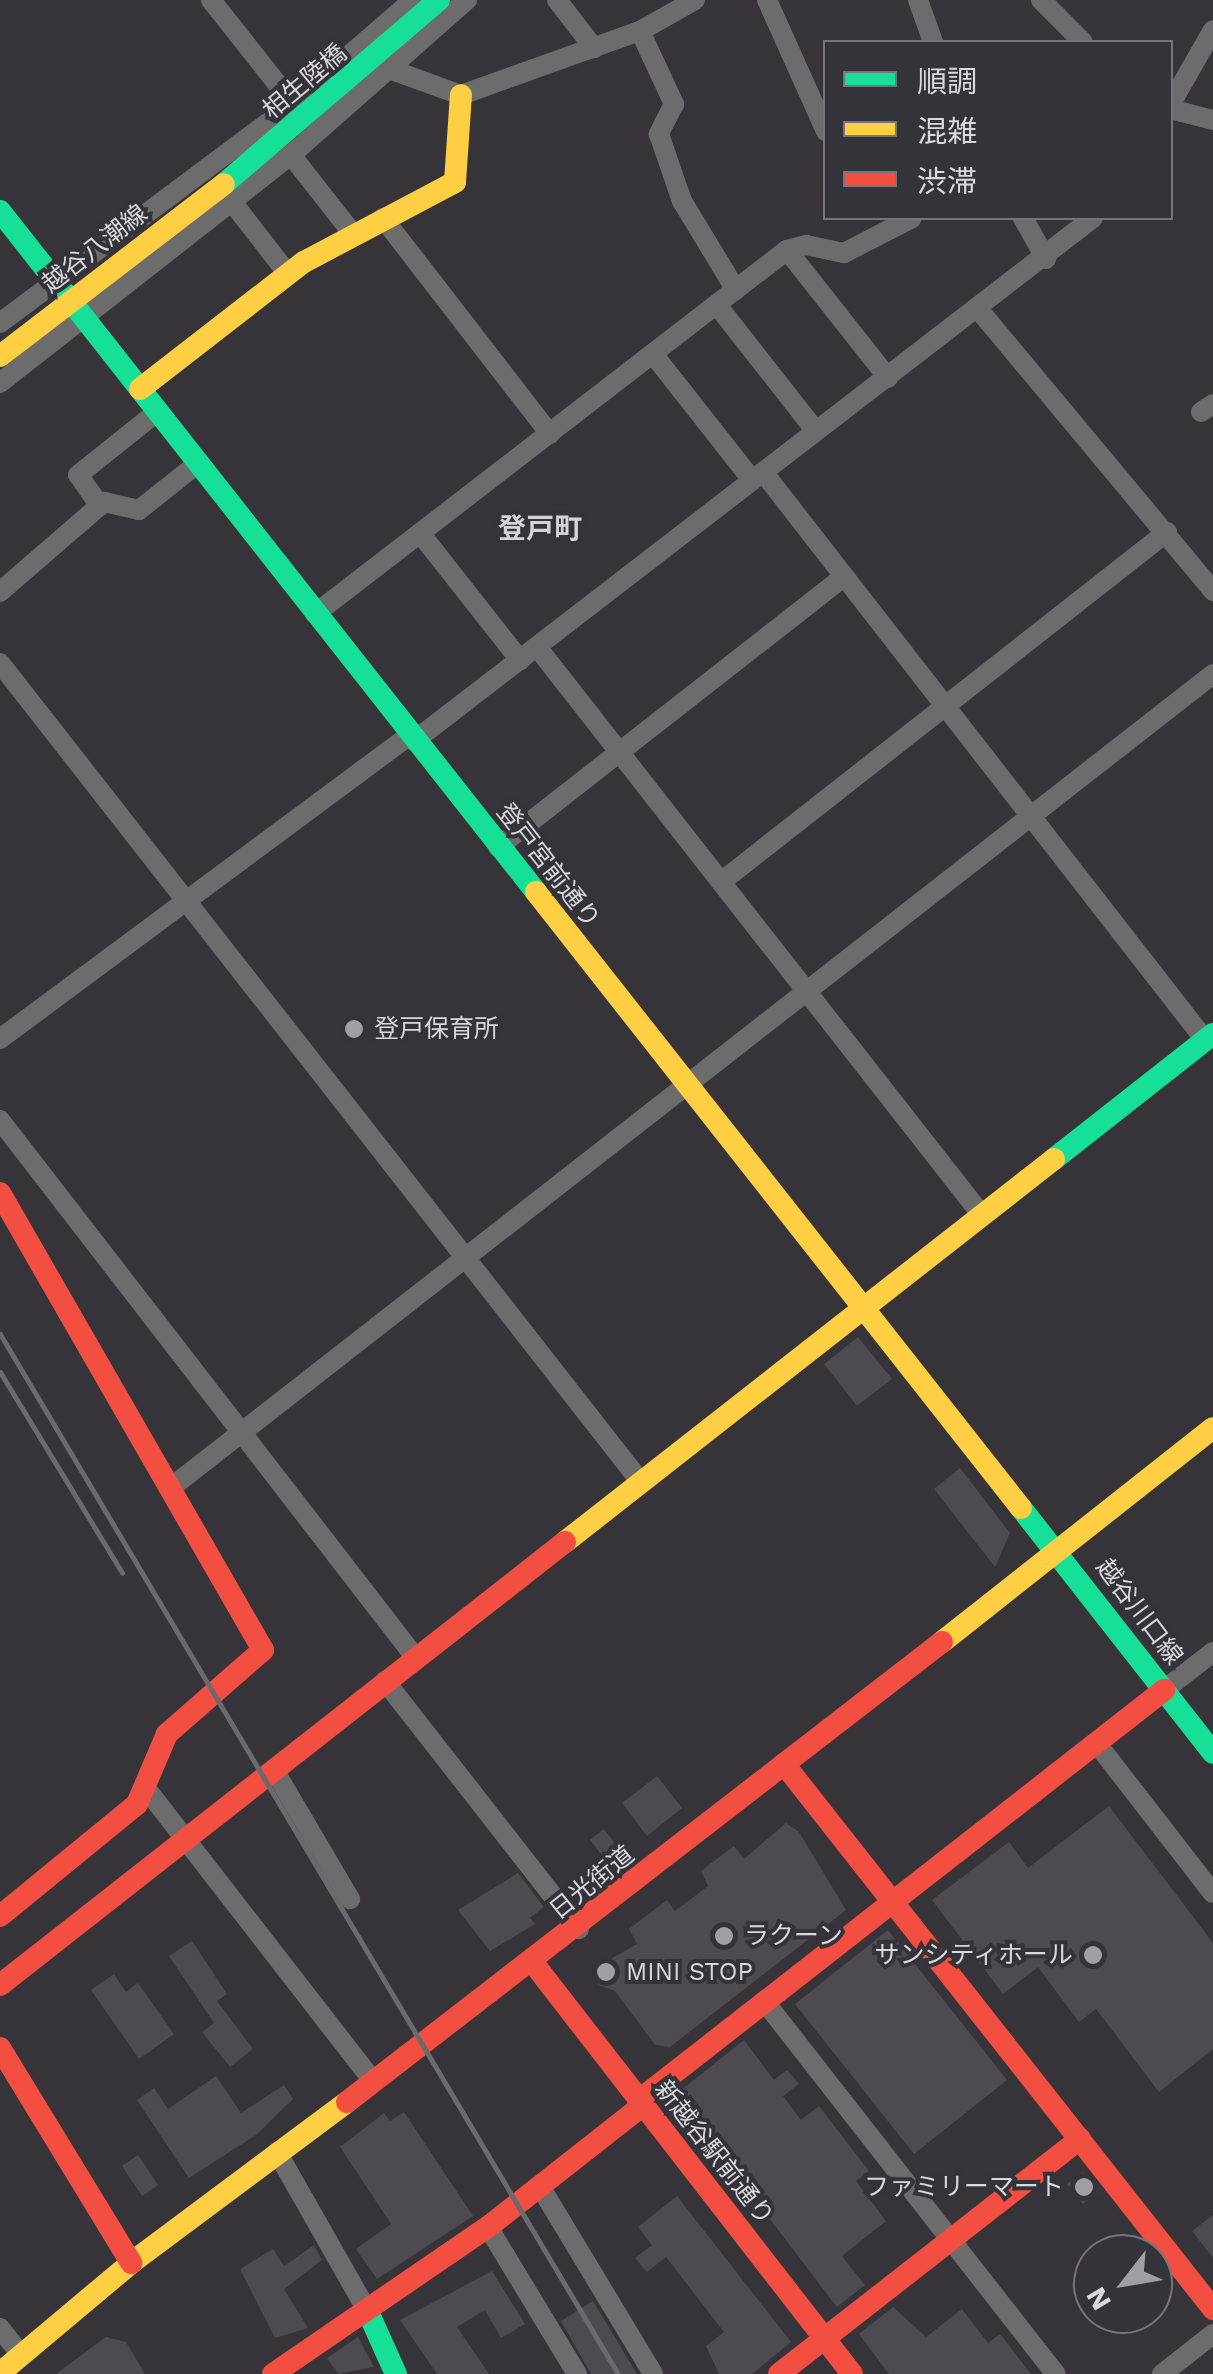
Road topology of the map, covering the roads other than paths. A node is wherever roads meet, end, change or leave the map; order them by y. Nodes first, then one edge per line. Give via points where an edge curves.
1 (211, 0) edge
2 (439, 0) edge
3 (466, 0) edge
4 (556, 0) edge
5 (695, 0) edge
6 (767, 0) edge
7 (918, 0) edge
8 (1041, 0) edge
9 (416, 10) edge
10 (1213, 30) edge
11 (640, 31) junction
12 (932, 40) edge
13 (1080, 40) edge
14 (594, 48) junction
15 (392, 70) junction
16 (461, 95) junction
17 (1173, 102) edge
18 (292, 104) junction
19 (1173, 108) edge
20 (1213, 120) edge
21 (823, 124) edge
22 (291, 155) junction
23 (228, 193) junction
24 (0, 211) edge
25 (384, 218) junction
26 (908, 220) edge
27 (1024, 220) edge
28 (1091, 220) edge
29 (354, 234) junction
30 (788, 250) junction
31 (1046, 259) junction
32 (288, 274) junction
33 (54, 283) junction
34 (736, 290) junction
35 (716, 305) junction
36 (979, 310) junction
37 (82, 319) junction
38 (0, 323) edge
39 (653, 354) junction
40 (0, 356) edge
41 (888, 378) junction
42 (0, 383) edge
43 (140, 389) junction
44 (157, 412) junction
45 (815, 430) junction
46 (550, 434) junction
47 (197, 464) junction
48 (757, 476) junction
49 (100, 506) junction
50 (1168, 532) junction
51 (420, 533) junction
52 (844, 577) junction
53 (1213, 591) edge
54 (0, 592) edge
55 (315, 614) junction
56 (529, 653) junction
57 (0, 663) edge
58 (1213, 674) edge
59 (945, 706) junction
60 (412, 738) junction
61 (619, 752) junction
62 (1031, 816) junction
63 (498, 846) junction
64 (721, 882) junction
65 (190, 906) junction
66 (806, 992) junction
67 (1209, 1037) edge
68 (0, 1039) edge
69 (685, 1086) junction
70 (0, 1120) edge
71 (0, 1192) edge
72 (981, 1214) junction
73 (465, 1258) junction
74 (864, 1306) junction
75 (1213, 1428) edge
76 (242, 1432) junction
77 (640, 1482) junction
78 (174, 1486) junction
79 (1058, 1552) junction
80 (1213, 1652) edge
81 (415, 1657) junction
82 (385, 1681) junction
83 (1164, 1690) junction
84 (1098, 1745) junction
85 (1213, 1752) edge
86 (784, 1764) junction
87 (274, 1770) junction
88 (148, 1791) junction
89 (188, 1839) junction
90 (1213, 1892) edge
91 (350, 1899) dead end
92 (894, 1904) junction
93 (0, 1916) edge
94 (579, 1929) junction
95 (534, 1964) junction
96 (0, 1986) edge
97 (766, 2002) junction
98 (0, 2048) edge
99 (373, 2081) junction
100 (640, 2104) junction
101 (1080, 2139) junction
102 (277, 2152) junction
103 (541, 2188) junction
104 (488, 2227) junction
105 (952, 2240) junction
106 (131, 2263) junction
107 (1213, 2309) edge
108 (368, 2312) junction
109 (0, 2328) edge
110 (1213, 2334) edge
111 (825, 2340) junction
112 (22, 2356) junction
113 (0, 2373) edge
114 (272, 2374) edge
115 (396, 2374) edge
116 (577, 2374) edge
117 (653, 2374) edge
118 (779, 2374) edge
119 (852, 2374) edge
120 (1056, 2374) edge
121 (1162, 2374) edge

1 - 18 street
2 - 9 street
3 - 15 street
4 - 14 street
5 - 11 street
6 - 21 street
7 - 12 street
8 - 13 street
9 - 18 street
9 - 23 street, 相生陸橋
10 - 17 street
11 - 14 street
11 - 34 street via 674,104 659,134 682,200
14 - 16 street
15 - 16 street
15 - 22 street
16 - 25 street via 461,175
18 - 33 street
19 - 20 street
22 - 23 street
22 - 29 street
23 - 32 street
23 - 37 street
23 - 40 street, 越谷八潮線, bridge
24 - 33 street, 登戸宮前通り
25 - 29 street
25 - 46 street
26 - 30 street via 844,253 806,244
27 - 31 street
28 - 31 street
29 - 32 street
30 - 34 street
30 - 41 street
31 - 36 street
32 - 43 street
33 - 37 street, 登戸宮前通り
33 - 38 street
34 - 35 street
35 - 39 street
35 - 45 street
36 - 41 street
36 - 50 street
37 - 42 street
37 - 43 street, 登戸宮前通り
39 - 46 street
39 - 48 street
41 - 45 street
43 - 44 street, 登戸宮前通り
44 - 47 street, 登戸宮前通り
44 - 49 street via 78,476
45 - 48 street
46 - 51 street
47 - 49 street via 139,510
47 - 55 street, 登戸宮前通り
48 - 52 street
48 - 56 street
49 - 54 street
50 - 53 street
50 - 59 street
51 - 55 street
51 - 56 street
52 - 59 street
52 - 61 street
55 - 60 street, 登戸宮前通り
56 - 60 street
56 - 61 street
57 - 65 street
58 - 62 street
59 - 62 street
59 - 64 street
60 - 63 street, 登戸宮前通り
60 - 65 street
61 - 63 street
61 - 64 street
62 - 66 street
62 - 67 street
63 - 69 street, 登戸宮前通り
64 - 66 street
65 - 68 street
65 - 73 street
66 - 69 street
66 - 72 street
67 - 72 street
69 - 73 street
69 - 74 street, 登戸宮前通り
70 - 76 street
71 - 78 street
72 - 74 street
73 - 76 street
73 - 77 street
74 - 77 street
74 - 79 street, 登戸宮前通り
75 - 79 street, 日光街道
76 - 78 street
76 - 81 street
77 - 81 street
78 - 88 street via 262,1650 167,1734
79 - 83 street, 越谷川口線
79 - 86 street, 日光街道
80 - 83 street
81 - 82 street
82 - 87 street
82 - 94 street
83 - 84 street
83 - 85 street, 越谷川口線
84 - 90 street
84 - 92 street
86 - 92 street
86 - 94 street, 日光街道
87 - 89 street
87 - 91 street
88 - 89 street
88 - 93 street
89 - 96 street
89 - 99 street
92 - 97 street
92 - 101 street
94 - 95 street, 日光街道
95 - 99 street, 日光街道
95 - 100 street, 新越谷駅前通り
97 - 100 street
97 - 105 street
98 - 106 street
99 - 102 street, 日光街道
100 - 103 street
100 - 111 street, 新越谷駅前通り
101 - 105 street
101 - 107 street
102 - 106 street, 日光街道
102 - 108 street
103 - 104 street
103 - 117 street
104 - 108 street
104 - 116 street
105 - 111 street
105 - 120 street
106 - 112 street, 日光街道
108 - 114 street
108 - 115 street
109 - 112 street
110 - 121 street
111 - 118 street
111 - 119 street, 新越谷駅前通り
112 - 113 street, 日光街道

